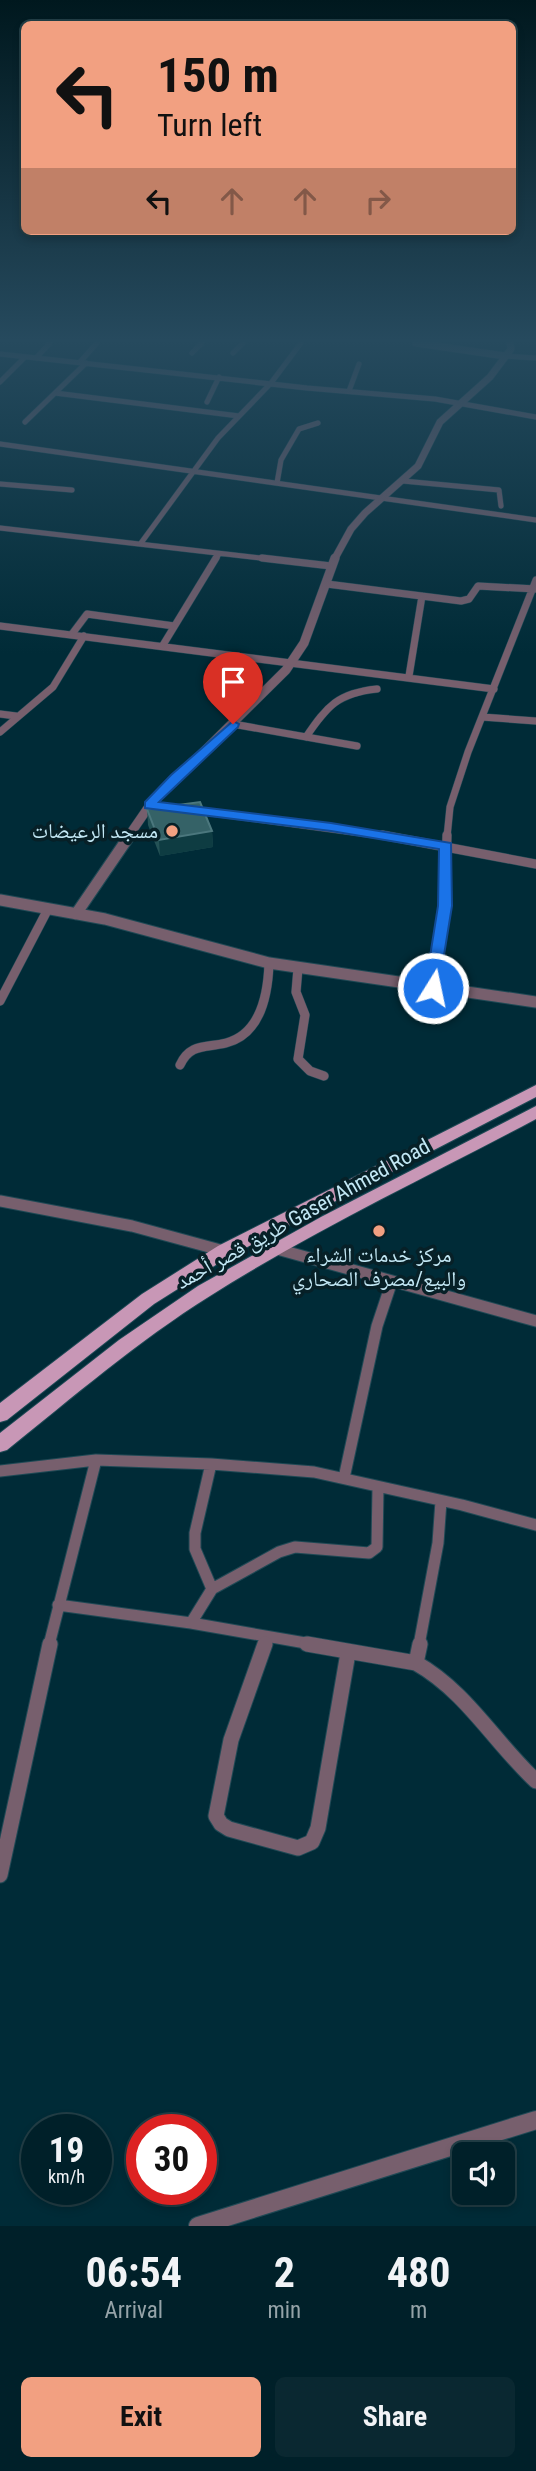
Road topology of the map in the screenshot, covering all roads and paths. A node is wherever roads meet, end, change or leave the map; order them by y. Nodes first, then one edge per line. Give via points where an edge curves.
1 (21, 447) edge
2 (212, 447) edge
3 (288, 447) edge
4 (428, 447) edge
5 (195, 472) junction
6 (403, 481) junction
7 (277, 483) junction
8 (0, 484) edge
9 (72, 490) dead end
10 (383, 497) junction
11 (500, 506) dead end
12 (536, 520) edge
13 (0, 528) edge
14 (141, 543) junction
15 (219, 554) junction
16 (331, 566) junction
17 (536, 580) edge
18 (327, 584) junction
19 (534, 589) edge
20 (422, 596) junction
21 (93, 605) dead end
22 (87, 614) junction
23 (0, 626) edge
24 (174, 626) junction
25 (72, 634) junction
26 (84, 636) junction
27 (163, 645) junction
28 (292, 662) junction
29 (409, 676) junction
30 (377, 689) dead end
31 (494, 689) junction
32 (0, 714) edge
33 (16, 716) junction
34 (482, 717) junction
35 (536, 722) edge
36 (233, 724) junction
37 (0, 732) edge
38 (306, 737) junction
39 (357, 746) dead end
40 (150, 805) junction
41 (446, 846) junction
42 (536, 864) edge
43 (0, 900) edge
44 (48, 909) junction
45 (76, 914) junction
46 (269, 963) junction
47 (298, 968) junction
48 (433, 988) junction
49 (0, 1001) edge
50 (536, 1002) edge
51 (180, 1065) dead end
52 (324, 1076) dead end
53 (536, 1090) edge
54 (536, 1112) edge
55 (0, 1201) edge
56 (276, 1249) junction
57 (224, 1251) junction
58 (392, 1281) junction
59 (536, 1321) edge
60 (0, 1414) edge
61 (0, 1444) edge
62 (96, 1460) junction
63 (211, 1464) junction
64 (0, 1471) edge
65 (344, 1478) junction
66 (377, 1488) junction
67 (441, 1501) junction
68 (536, 1525) edge
69 (212, 1589) junction
70 (58, 1605) junction
71 (191, 1623) junction
72 (267, 1637) junction
73 (348, 1653) junction
74 (416, 1663) junction
75 (536, 1781) edge
76 (1, 1870) edge
77 (536, 2120) edge
78 (239, 2220) edge
79 (198, 2226) edge

1 - 5 street
2 - 5 street
3 - 7 street
4 - 6 street
5 - 7 street
5 - 14 street
6 - 10 street
6 - 11 street via 499,489
7 - 10 street
8 - 9 street
10 - 12 street
10 - 16 street via 351,529
13 - 14 street
14 - 15 street
15 - 16 street
15 - 24 street
16 - 18 street
17 - 19 street
18 - 20 street
18 - 28 street
19 - 20 street via 478,586 469,599 461,601
19 - 31 street
20 - 29 street
21 - 22 street
22 - 24 street
22 - 25 street
23 - 25 street
24 - 27 street
25 - 26 street
26 - 27 street
26 - 33 street via 53,687
27 - 28 street
28 - 29 street
28 - 36 street
29 - 31 street
30 - 38 street via 340,697 327,706
31 - 34 street
32 - 33 street
33 - 37 street
34 - 35 street
34 - 41 street via 457,781
36 - 38 street
36 - 40 street
38 - 39 street
40 - 41 street
40 - 45 street
41 - 42 street
41 - 48 street via 445,906
43 - 44 street
44 - 45 street
44 - 49 street
45 - 46 street
46 - 47 street
46 - 51 street via 267,996 254,1024 230,1042 189,1050
47 - 48 street
47 - 52 street via 294,995 305,1016 298,1059
48 - 50 street
53 - 57 main road, طريق قصر أحمد Gaser Ahmed Road
54 - 56 main road, طريق قصر أحمد Gaser Ahmed Road
55 - 57 street
56 - 58 street
56 - 61 main road, طريق قصر أحمد Gaser Ahmed Road via 128,1342
57 - 60 main road, طريق قصر أحمد Gaser Ahmed Road via 148,1299
58 - 59 street
58 - 65 street via 377,1326
62 - 63 street
62 - 64 street
62 - 70 street
63 - 65 street
63 - 69 street via 195,1549
65 - 66 street
66 - 67 street
66 - 69 street via 377,1547 373,1551 295,1547
67 - 68 street
67 - 74 street
69 - 71 street
70 - 71 street
70 - 76 street
71 - 72 street
72 - 73 street
72 - 73 street via 231,1740 216,1816 229,1829 298,1847 312,1842 318,1828
73 - 74 street
74 - 75 street via 460,1695
77 - 78 street
78 - 79 street

